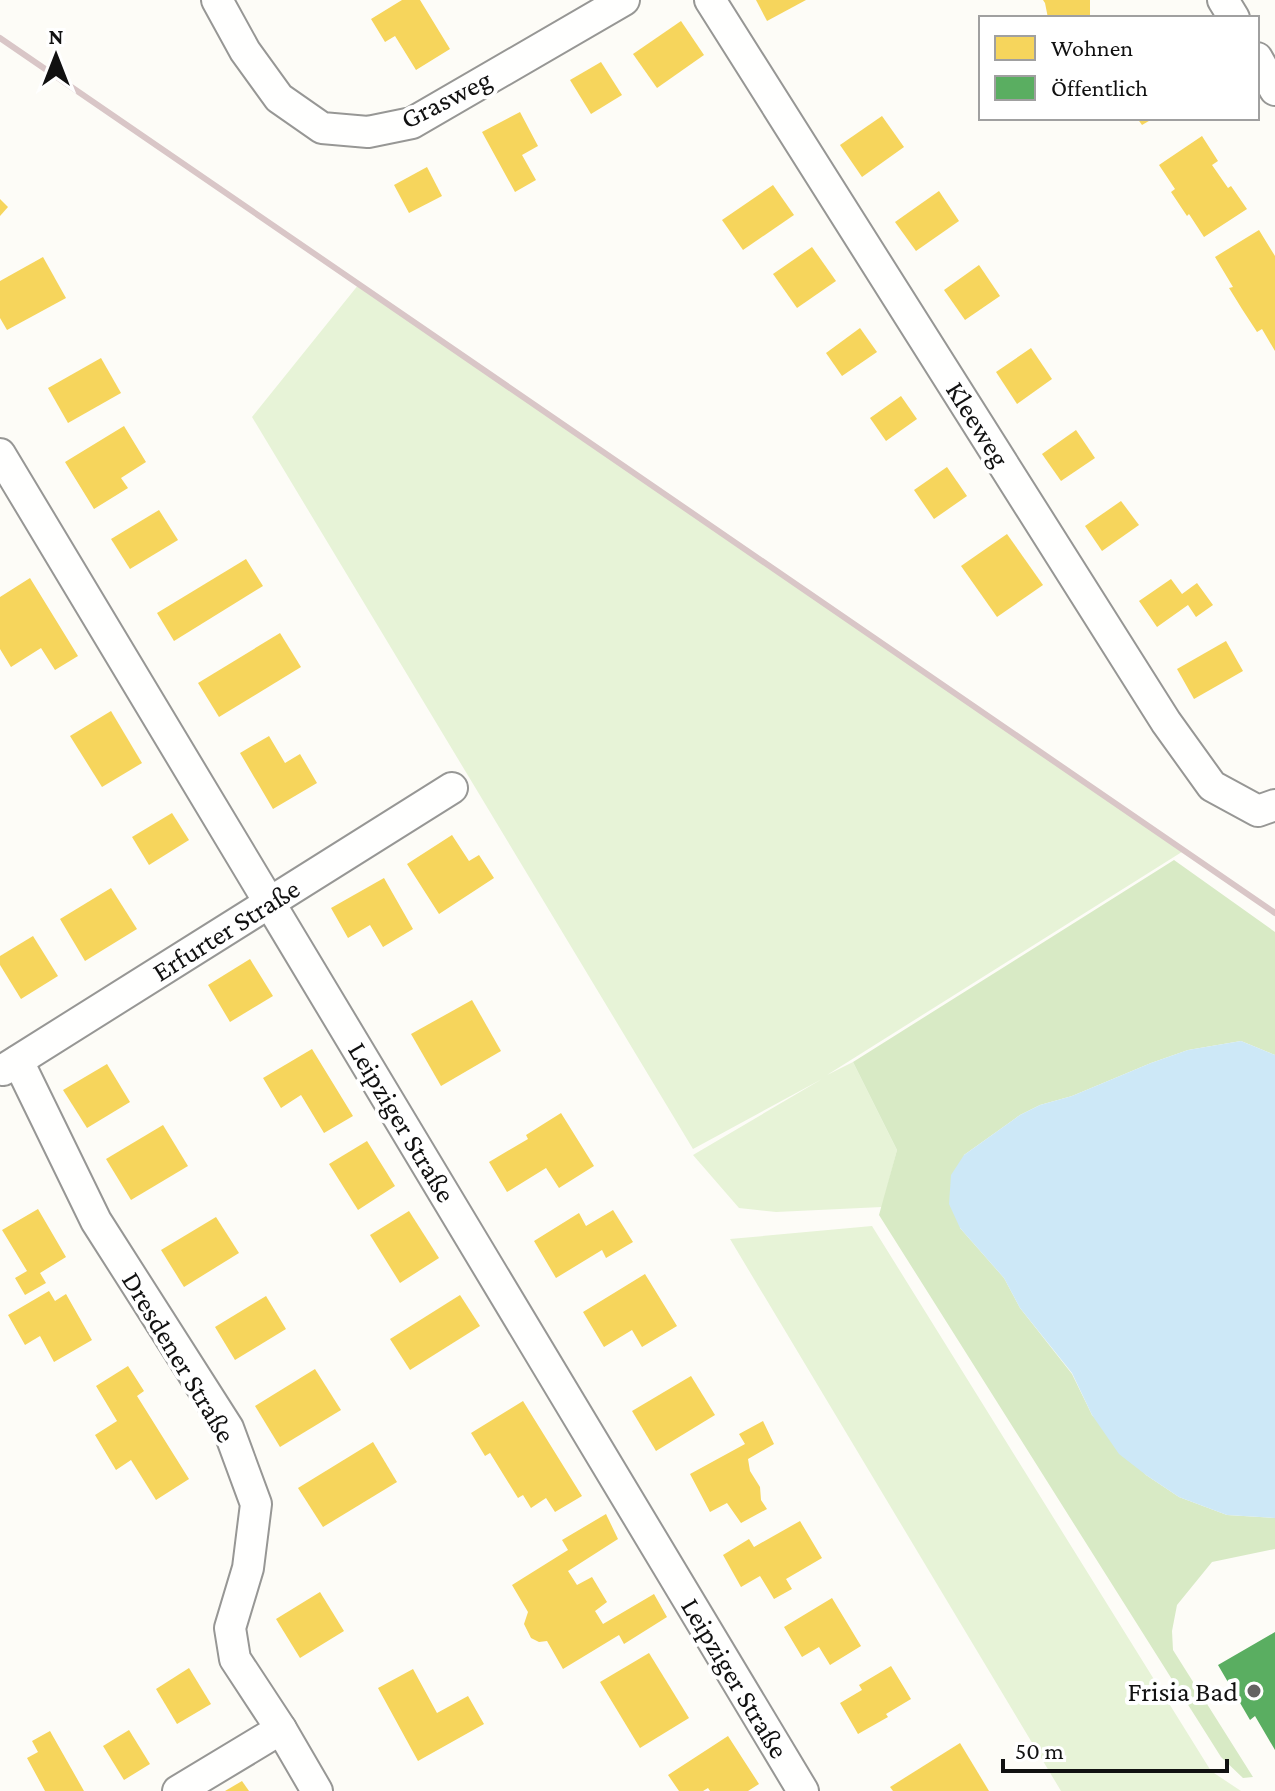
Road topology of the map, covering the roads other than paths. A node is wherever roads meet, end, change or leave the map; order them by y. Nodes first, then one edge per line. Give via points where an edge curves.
1 (217, 0) edge
2 (624, 0) edge
3 (710, 0) edge
4 (1259, 62) edge
5 (1275, 90) edge
6 (0, 454) edge
7 (452, 788) dead end
8 (1275, 805) edge
9 (270, 902) junction
10 (9, 1066) edge
11 (281, 1729) junction
12 (178, 1791) edge
13 (317, 1791) edge
14 (803, 1791) edge

1 - 2 street, Grasweg via 279,98 322,128 368,132 412,123
3 - 8 street, Kleeweg via 1166,722 1212,786 1258,811
4 - 5 street
6 - 9 street, Leipziger Straße
7 - 9 street, Erfurter Straße
9 - 10 street, Erfurter Straße
9 - 14 street, Leipziger Straße
10 - 11 street, Dresdener Straße via 96,1221 228,1428 256,1504 248,1568 230,1628 235,1659
11 - 12 street
11 - 13 street, Dresdener Straße

